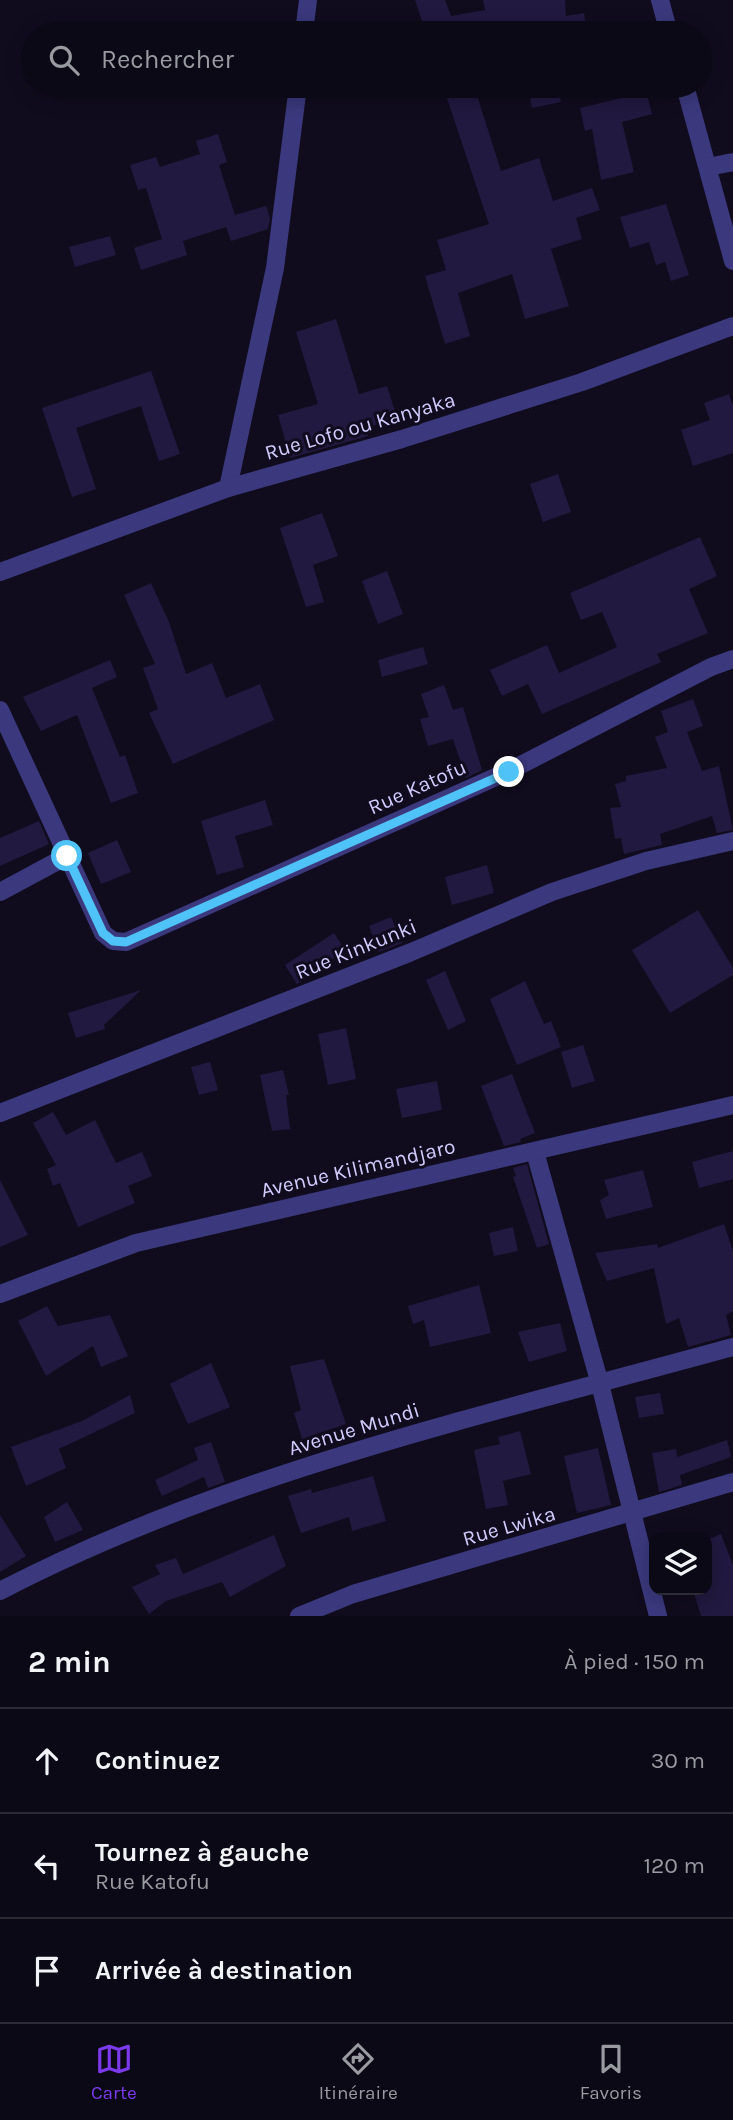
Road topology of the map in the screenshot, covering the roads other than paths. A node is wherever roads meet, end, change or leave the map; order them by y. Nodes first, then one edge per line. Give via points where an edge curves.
1 (308, 0) edge
2 (660, 0) edge
3 (305, 21) edge
4 (666, 21) edge
5 (296, 98) edge
6 (688, 98) edge
7 (733, 162) edge
8 (708, 167) junction
9 (733, 261) edge
10 (733, 326) edge
11 (228, 488) junction
12 (0, 572) edge
13 (733, 659) edge
14 (0, 710) edge
15 (733, 841) edge
16 (67, 856) junction
17 (0, 892) edge
18 (733, 1105) edge
19 (0, 1114) edge
20 (535, 1152) junction
21 (0, 1294) edge
22 (733, 1347) edge
23 (600, 1384) junction
24 (733, 1482) edge
25 (631, 1514) junction
26 (0, 1591) edge
27 (299, 1616) edge
28 (658, 1616) edge

1 - 3 street
2 - 4 street
5 - 11 street via 275,268
6 - 8 street
7 - 8 street
8 - 9 street
10 - 11 street, Rue Lofo ou Kanyaka via 569,386
11 - 12 street, Rue Lofo ou Kanyaka
13 - 16 street, Rue Katofu via 509,772 126,942 113,941 103,933
14 - 16 street
15 - 19 street, Rue Kinkunki via 646,861 552,892 409,954
16 - 17 street
18 - 20 street, Avenue Kilimandjaro
20 - 21 street, Avenue Kilimandjaro via 136,1243
20 - 23 street
22 - 23 street, Avenue Mundi
23 - 25 street
23 - 26 street, Avenue Mundi via 532,1399 287,1472 65,1557
24 - 25 street, Rue Lwika
25 - 27 street, Rue Lwika via 353,1594
25 - 28 street

